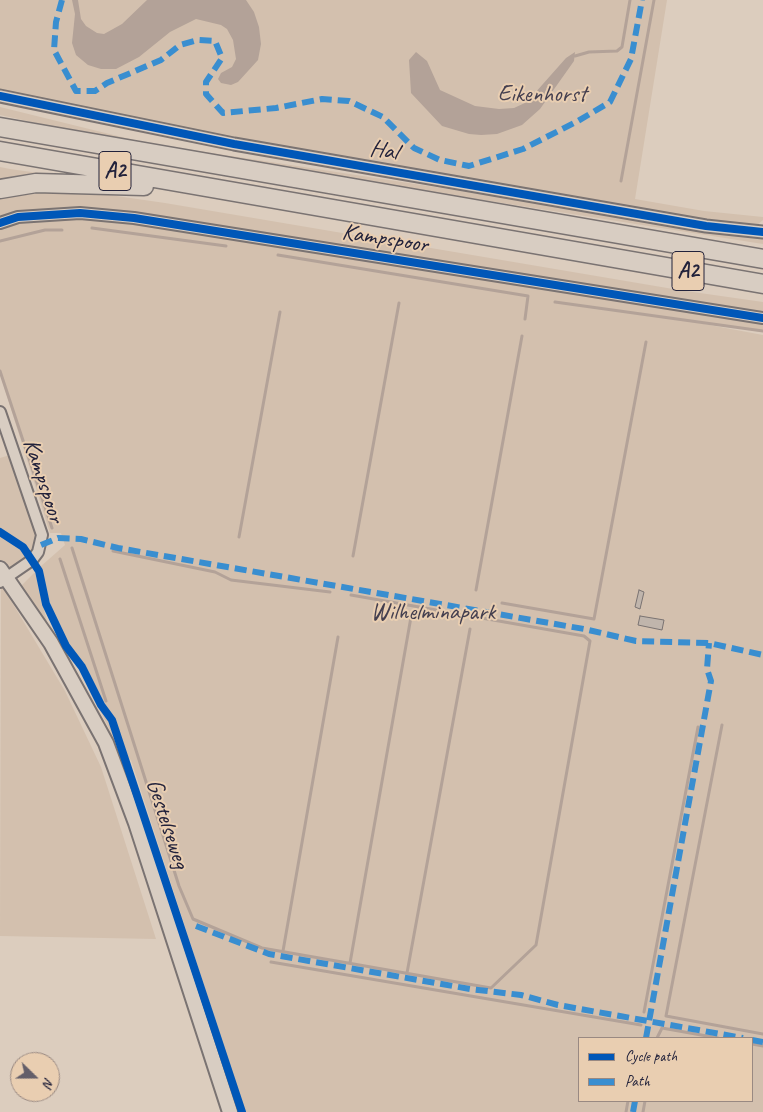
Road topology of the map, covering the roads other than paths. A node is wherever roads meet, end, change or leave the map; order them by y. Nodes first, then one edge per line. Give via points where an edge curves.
1 (0, 96) edge
2 (0, 127) edge
3 (0, 151) edge
4 (0, 189) edge
5 (230, 191) junction
6 (0, 223) edge
7 (763, 232) edge
8 (763, 259) edge
9 (763, 284) edge
10 (763, 318) edge
11 (0, 412) edge
12 (2, 576) edge
13 (230, 1112) edge

1 - 7 street, Hal via 234,144 706,226
2 - 8 highway, A2
3 - 5 highway, A2
4 - 5 highway, A2 via 36,182 58,182
5 - 9 highway, A2
6 - 10 street, Kampspoor via 18,217 80,213 134,218
11 - 12 street, Kampspoor via 42,535 38,552 32,560
12 - 13 main road, Gestelseweg via 52,642 106,744 139,832

